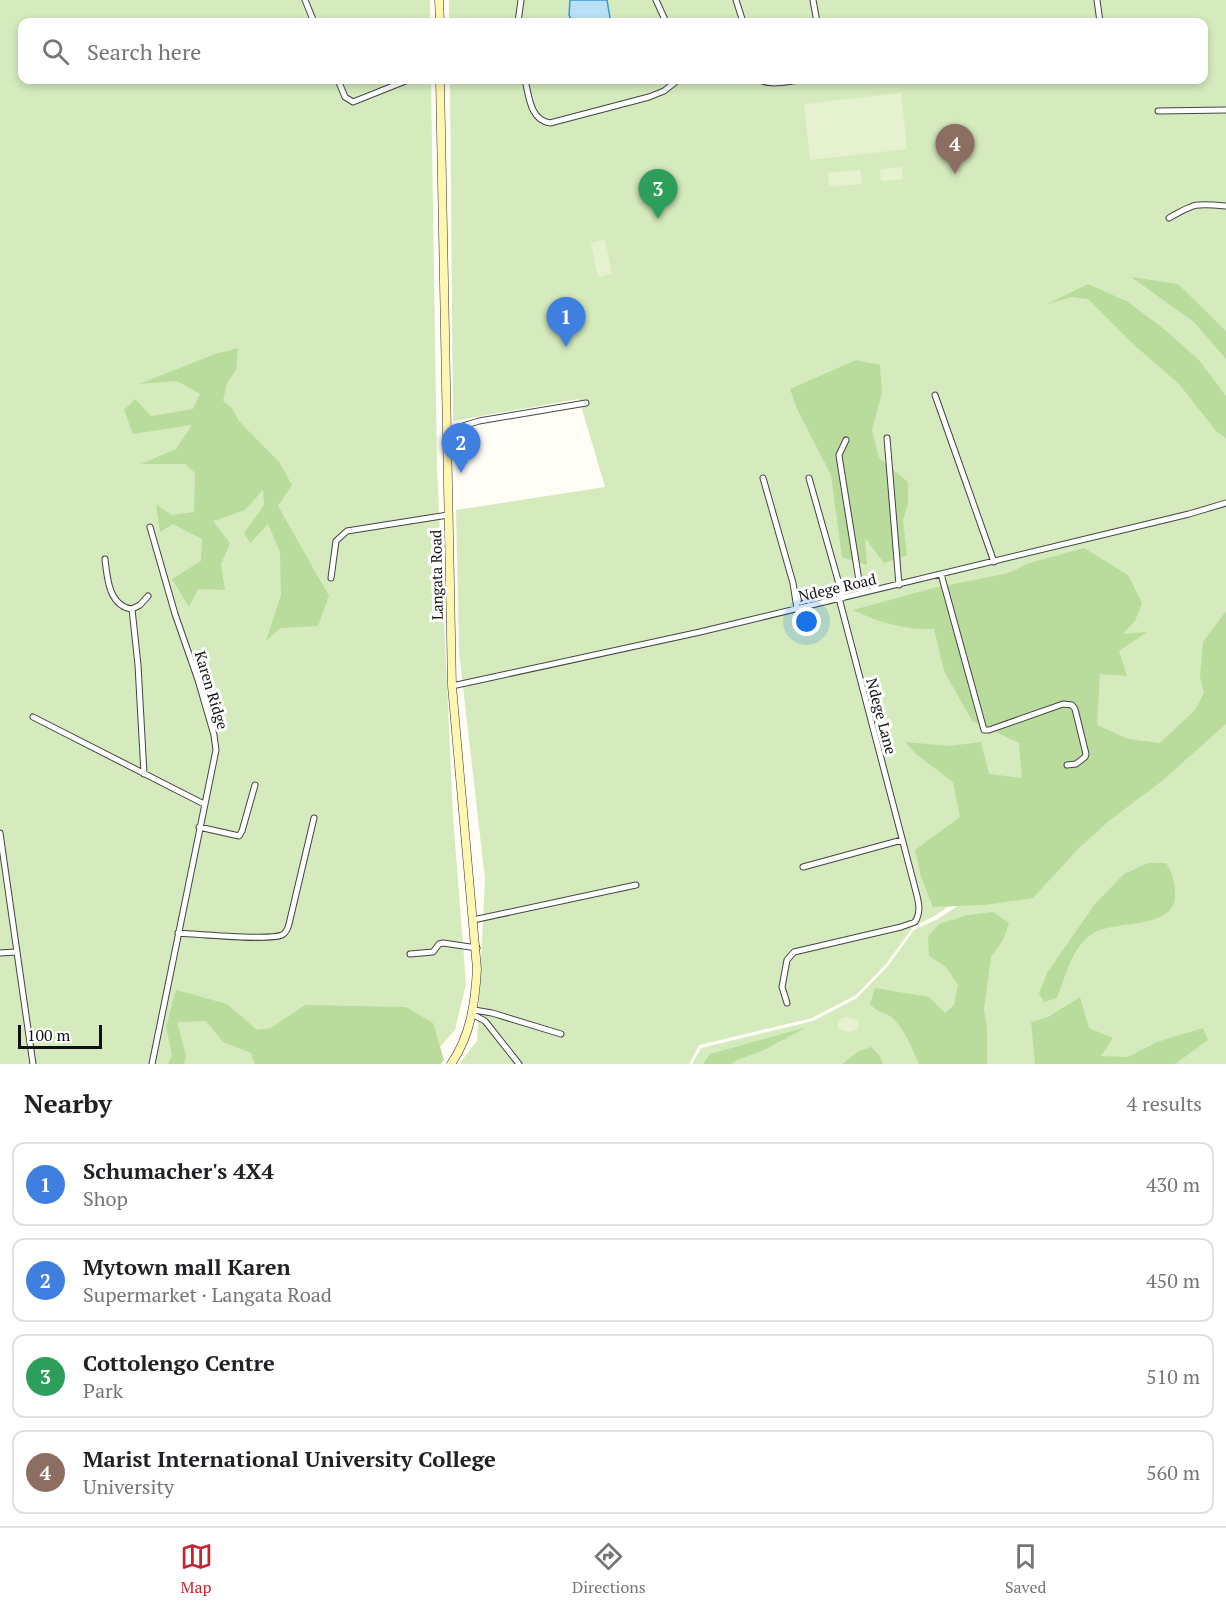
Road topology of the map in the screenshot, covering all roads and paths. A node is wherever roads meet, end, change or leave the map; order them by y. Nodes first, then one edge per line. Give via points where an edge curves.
1 (305, 0) edge
2 (439, 0) edge
3 (521, 0) edge
4 (656, 0) edge
5 (736, 0) edge
6 (813, 0) edge
7 (1097, 0) edge
8 (312, 18) edge
9 (440, 18) edge
10 (519, 18) edge
11 (664, 18) edge
12 (742, 18) edge
13 (816, 18) edge
14 (1099, 18) edge
15 (340, 84) edge
16 (398, 84) edge
17 (440, 84) edge
18 (526, 84) edge
19 (673, 84) edge
20 (1226, 110) edge
21 (1158, 111) dead end
22 (1226, 206) edge
23 (1169, 218) dead end
24 (935, 395) dead end
25 (586, 403) dead end
26 (447, 431) junction
27 (887, 438) dead end
28 (846, 440) dead end
29 (763, 478) dead end
30 (810, 478) dead end
31 (1226, 504) edge
32 (448, 515) junction
33 (150, 527) dead end
34 (105, 559) dead end
35 (994, 562) junction
36 (941, 574) junction
37 (332, 578) dead end
38 (899, 585) junction
39 (861, 593) junction
40 (148, 596) dead end
41 (841, 598) junction
42 (132, 609) junction
43 (797, 609) junction
44 (452, 686) junction
45 (33, 717) dead end
46 (1066, 765) dead end
47 (144, 774) junction
48 (255, 785) dead end
49 (204, 804) junction
50 (314, 818) dead end
51 (199, 827) junction
52 (0, 833) edge
53 (902, 840) junction
54 (803, 867) dead end
55 (636, 885) dead end
56 (473, 920) junction
57 (178, 933) junction
58 (477, 948) junction
59 (16, 952) junction
60 (0, 953) edge
61 (410, 954) dead end
62 (787, 1003) dead end
63 (473, 1012) junction
64 (561, 1034) dead end
65 (33, 1064) edge
66 (152, 1064) edge
67 (451, 1064) edge
68 (519, 1064) edge

1 - 8 street
2 - 9 main road
3 - 10 street
4 - 11 street
5 - 12 street
6 - 13 street
7 - 14 street
15 - 16 street via 345,97 353,102
17 - 26 main road, Langata Road
18 - 19 street via 535,115 550,123 649,97
20 - 21 street
22 - 23 street via 1191,205
24 - 35 street
25 - 26 street via 480,421
26 - 32 main road, Langata Road
27 - 38 street
28 - 39 street via 839,455
29 - 43 street
30 - 41 street, Ndege Lane
31 - 35 street, Ndege Road
32 - 37 street via 347,531 336,541
32 - 44 main road, Langata Road
33 - 49 street, Karen Ridge via 216,744
34 - 42 street via 114,597
35 - 36 street, Ndege Road
36 - 38 street, Ndege Road
36 - 46 street via 984,730 1063,704 1072,705 1086,754 1076,764
38 - 39 street, Ndege Road
39 - 41 street, Ndege Road
40 - 42 street
41 - 43 street, Ndege Road
41 - 53 street, Ndege Lane
42 - 47 street
43 - 44 street, Ndege Road
44 - 56 main road, Langata Road
45 - 47 street
47 - 49 street
48 - 51 street via 239,836
49 - 51 street, Karen Ridge
50 - 57 street via 289,924 282,935
51 - 57 street, Karen Ridge
52 - 59 street
53 - 54 street
53 - 62 street, Ndege Lane via 919,906 917,919 901,927 794,952 787,960 782,987
55 - 56 street
56 - 58 main road, Langata Road
57 - 66 street, Karen Ridge
58 - 61 street via 443,943 433,952
58 - 63 main road, Langata Road
59 - 60 street
59 - 65 street
63 - 64 street via 492,1013
63 - 67 main road, Langata Road via 465,1039
63 - 68 street via 485,1021

